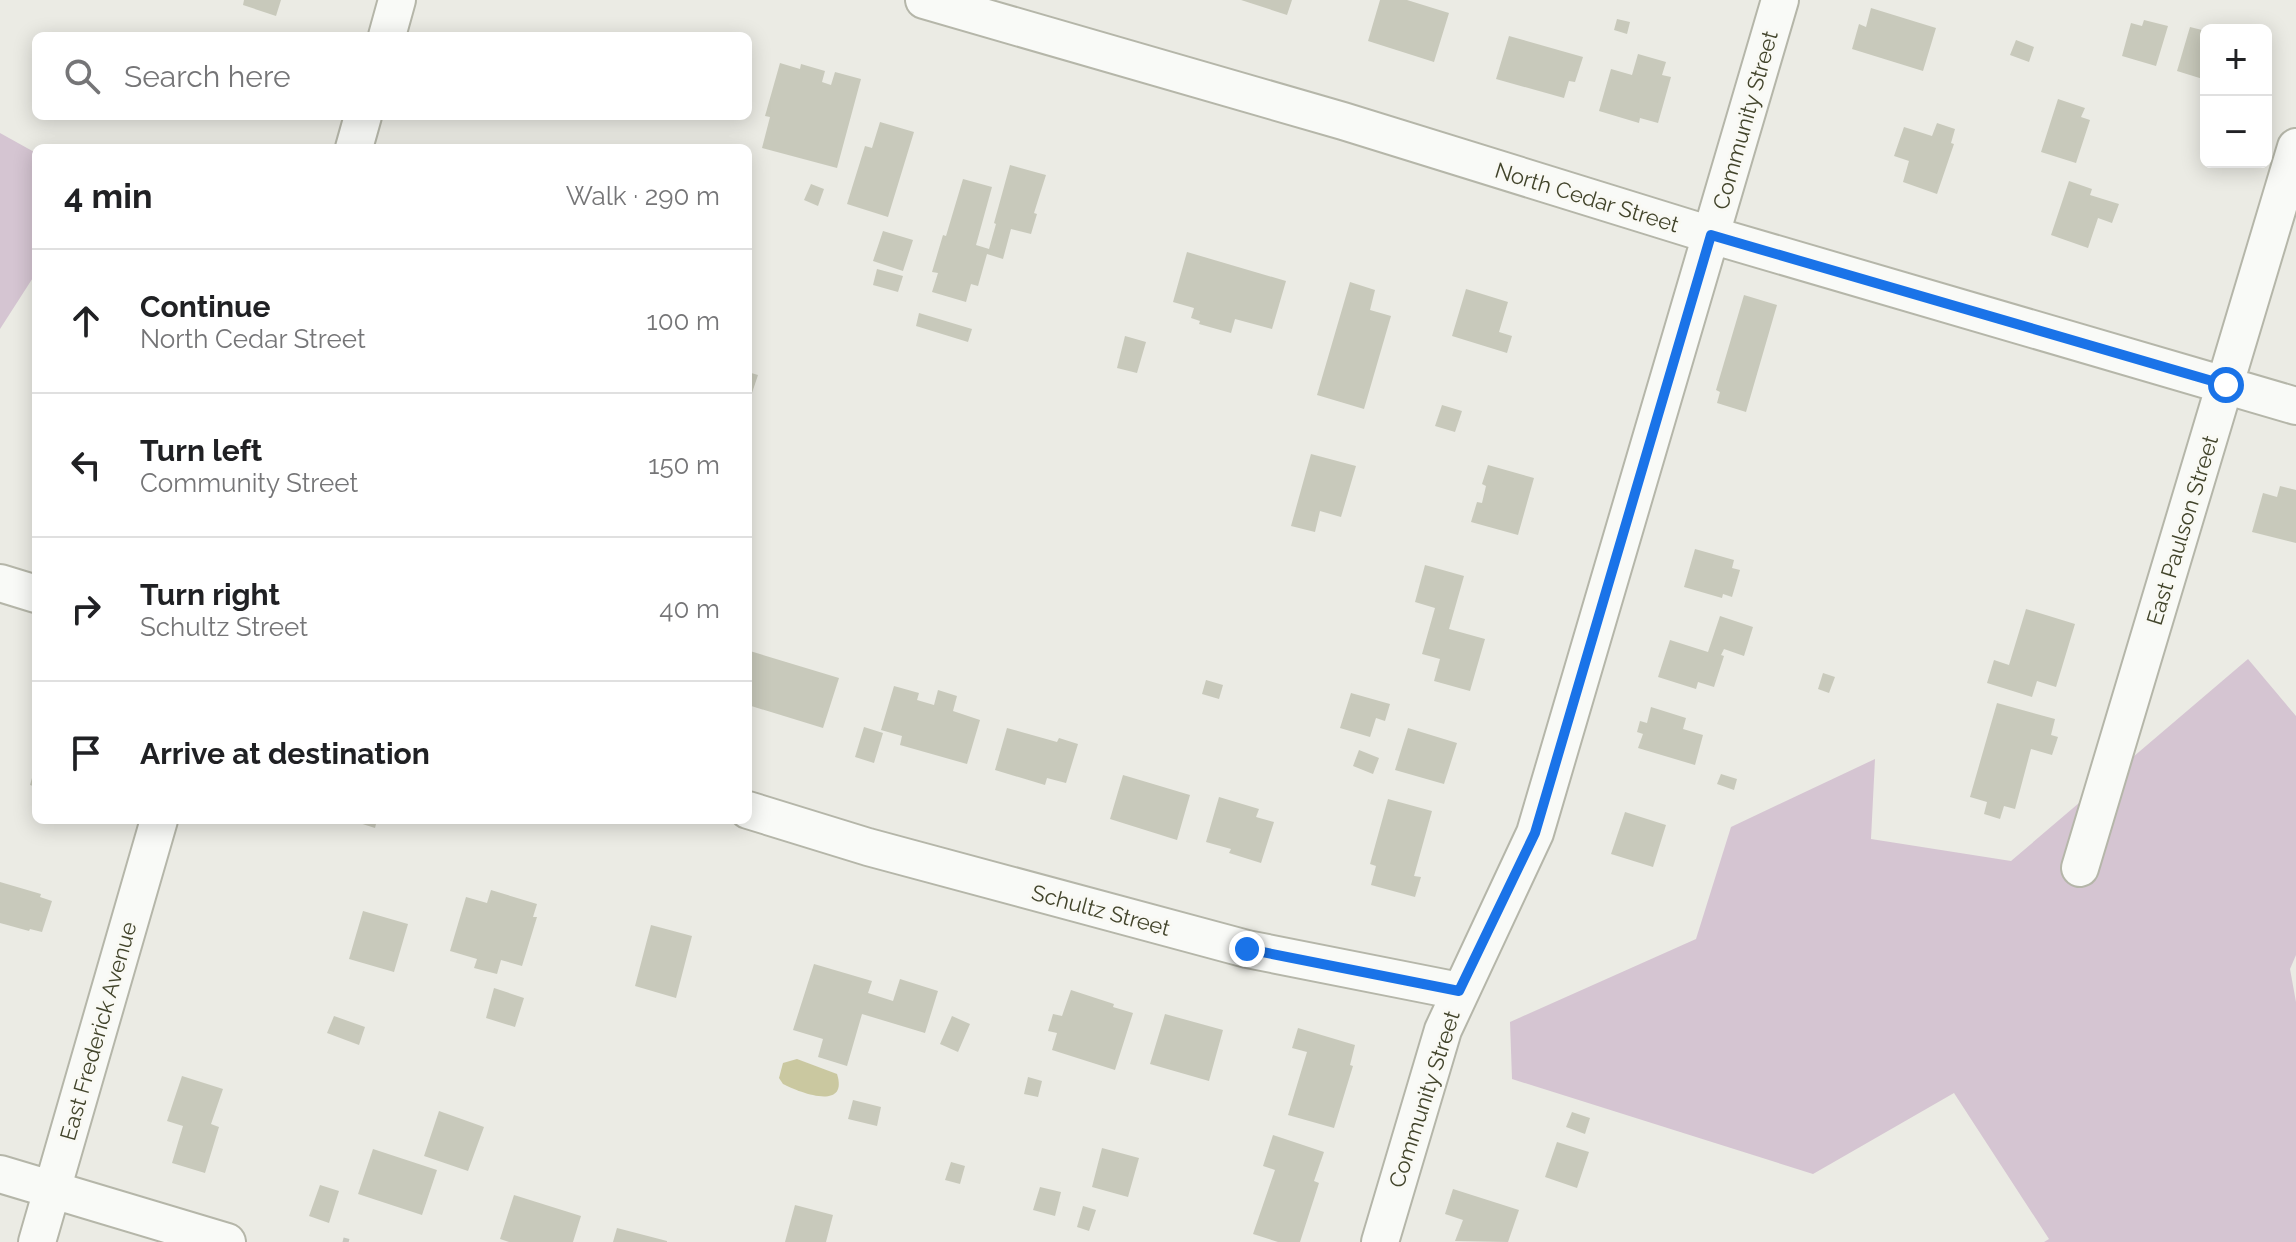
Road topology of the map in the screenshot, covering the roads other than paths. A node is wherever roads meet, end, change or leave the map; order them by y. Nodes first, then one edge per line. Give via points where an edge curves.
1 (397, 0) edge
2 (924, 0) edge
3 (1780, 0) edge
4 (388, 32) edge
5 (362, 120) edge
6 (355, 144) edge
7 (2296, 147) edge
8 (1711, 235) junction
9 (2226, 385) junction
10 (2296, 406) edge
11 (0, 583) edge
12 (32, 593) edge
13 (752, 811) edge
14 (158, 824) edge
15 (2080, 868) dead end
16 (1459, 991) junction
17 (0, 1174) edge
18 (52, 1191) junction
19 (37, 1242) edge
20 (227, 1242) edge
21 (1380, 1242) edge

1 - 4 street
2 - 8 street, North Cedar Street
3 - 8 street, Community Street
5 - 6 street
7 - 9 street, East Paulson Street
8 - 9 street, North Cedar Street
8 - 16 street, Community Street via 1535,833
9 - 10 street, North Cedar Street
9 - 15 street, East Paulson Street
11 - 12 street
13 - 16 street, Schultz Street via 1247,949
14 - 18 street, East Frederick Avenue
16 - 21 street, Community Street
17 - 18 street
18 - 19 street, East Frederick Avenue
18 - 20 street

